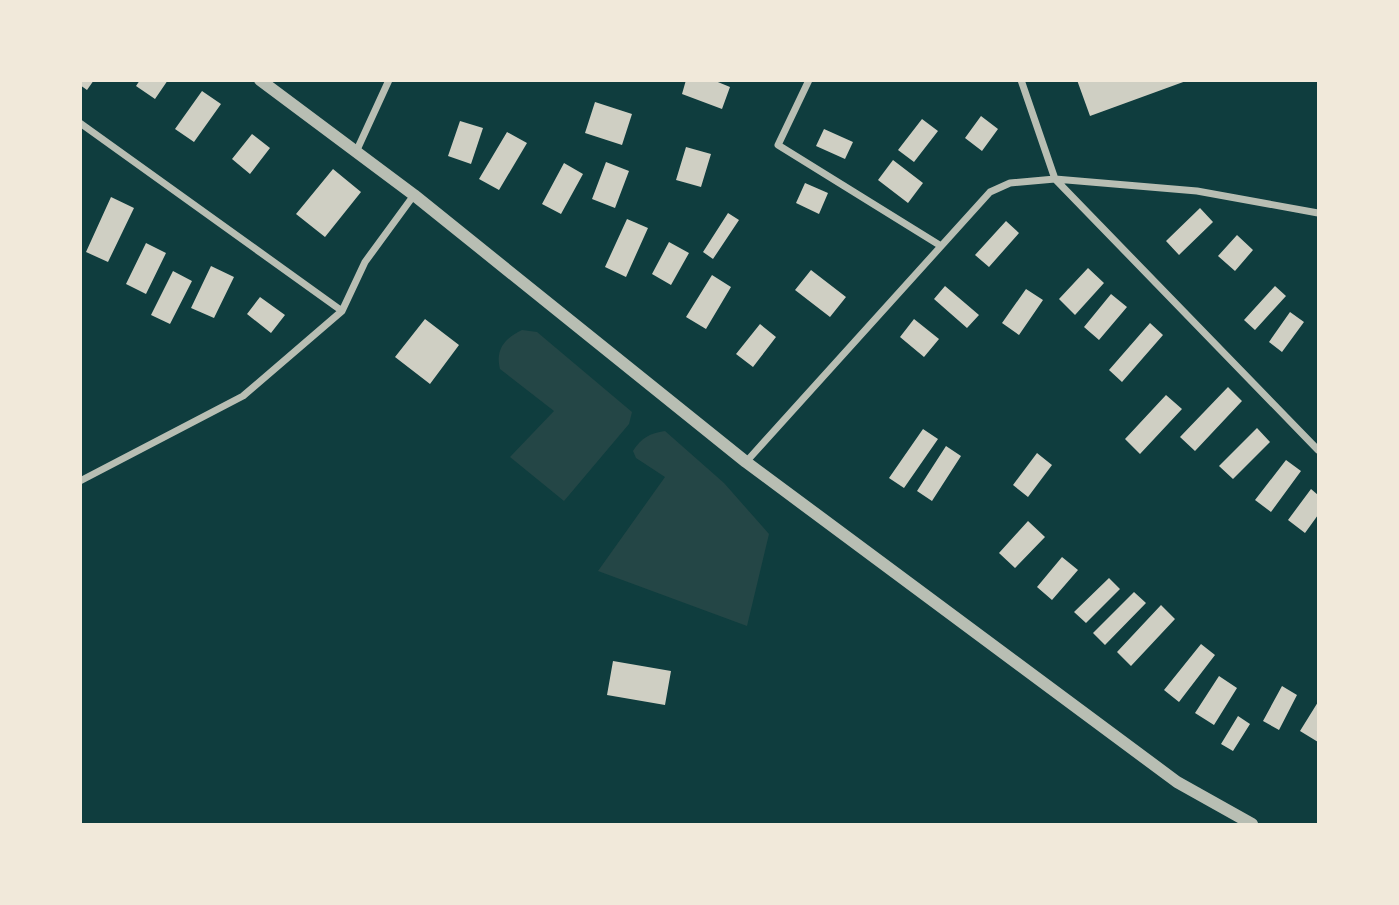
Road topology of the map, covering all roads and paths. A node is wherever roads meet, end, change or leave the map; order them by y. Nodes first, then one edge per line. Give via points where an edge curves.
1 (260, 80) edge
2 (389, 80) edge
3 (809, 80) edge
4 (1021, 80) edge
5 (80, 123) edge
6 (356, 152) junction
7 (1055, 178) junction
8 (414, 195) junction
9 (1318, 213) edge
10 (941, 246) junction
11 (342, 311) junction
12 (1318, 450) edge
13 (746, 462) junction
14 (80, 481) edge
15 (1252, 824) edge

1 - 6 street
2 - 6 street
3 - 10 street via 778,145
4 - 7 street
5 - 11 street
6 - 8 street
7 - 9 street via 1197,191
7 - 10 street via 1010,183 990,192
7 - 12 street
8 - 11 street via 365,262
8 - 13 street
10 - 13 street
11 - 14 street via 243,396
13 - 15 street via 1177,782

